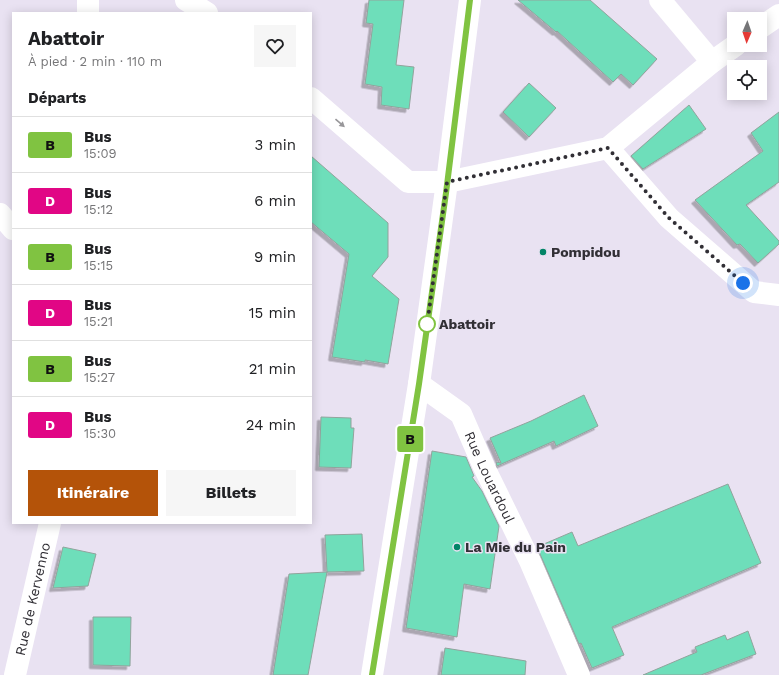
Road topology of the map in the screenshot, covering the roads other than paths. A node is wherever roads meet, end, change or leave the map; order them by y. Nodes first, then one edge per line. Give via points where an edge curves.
1 (88, 0) edge
2 (186, 0) edge
3 (470, 0) edge
4 (660, 0) edge
5 (88, 12) edge
6 (205, 12) edge
7 (779, 15) edge
8 (767, 23) edge
9 (727, 51) edge
10 (712, 62) junction
11 (312, 99) edge
12 (608, 148) junction
13 (447, 182) junction
14 (0, 214) edge
15 (12, 228) edge
16 (779, 295) edge
17 (419, 384) junction
18 (50, 524) edge
19 (15, 675) edge
20 (372, 675) edge
21 (578, 675) edge

1 - 5 street
2 - 6 street
3 - 13 street
4 - 10 street
7 - 8 street
9 - 10 street
10 - 12 street
11 -> 13 street via 408,182
12 - 13 street
12 - 16 street via 669,218 748,287 754,292
13 - 17 street
14 - 15 street
17 - 20 street
17 - 21 street, Rue Louardoul via 461,414 530,561
18 - 19 street, Rue de Kervenno

